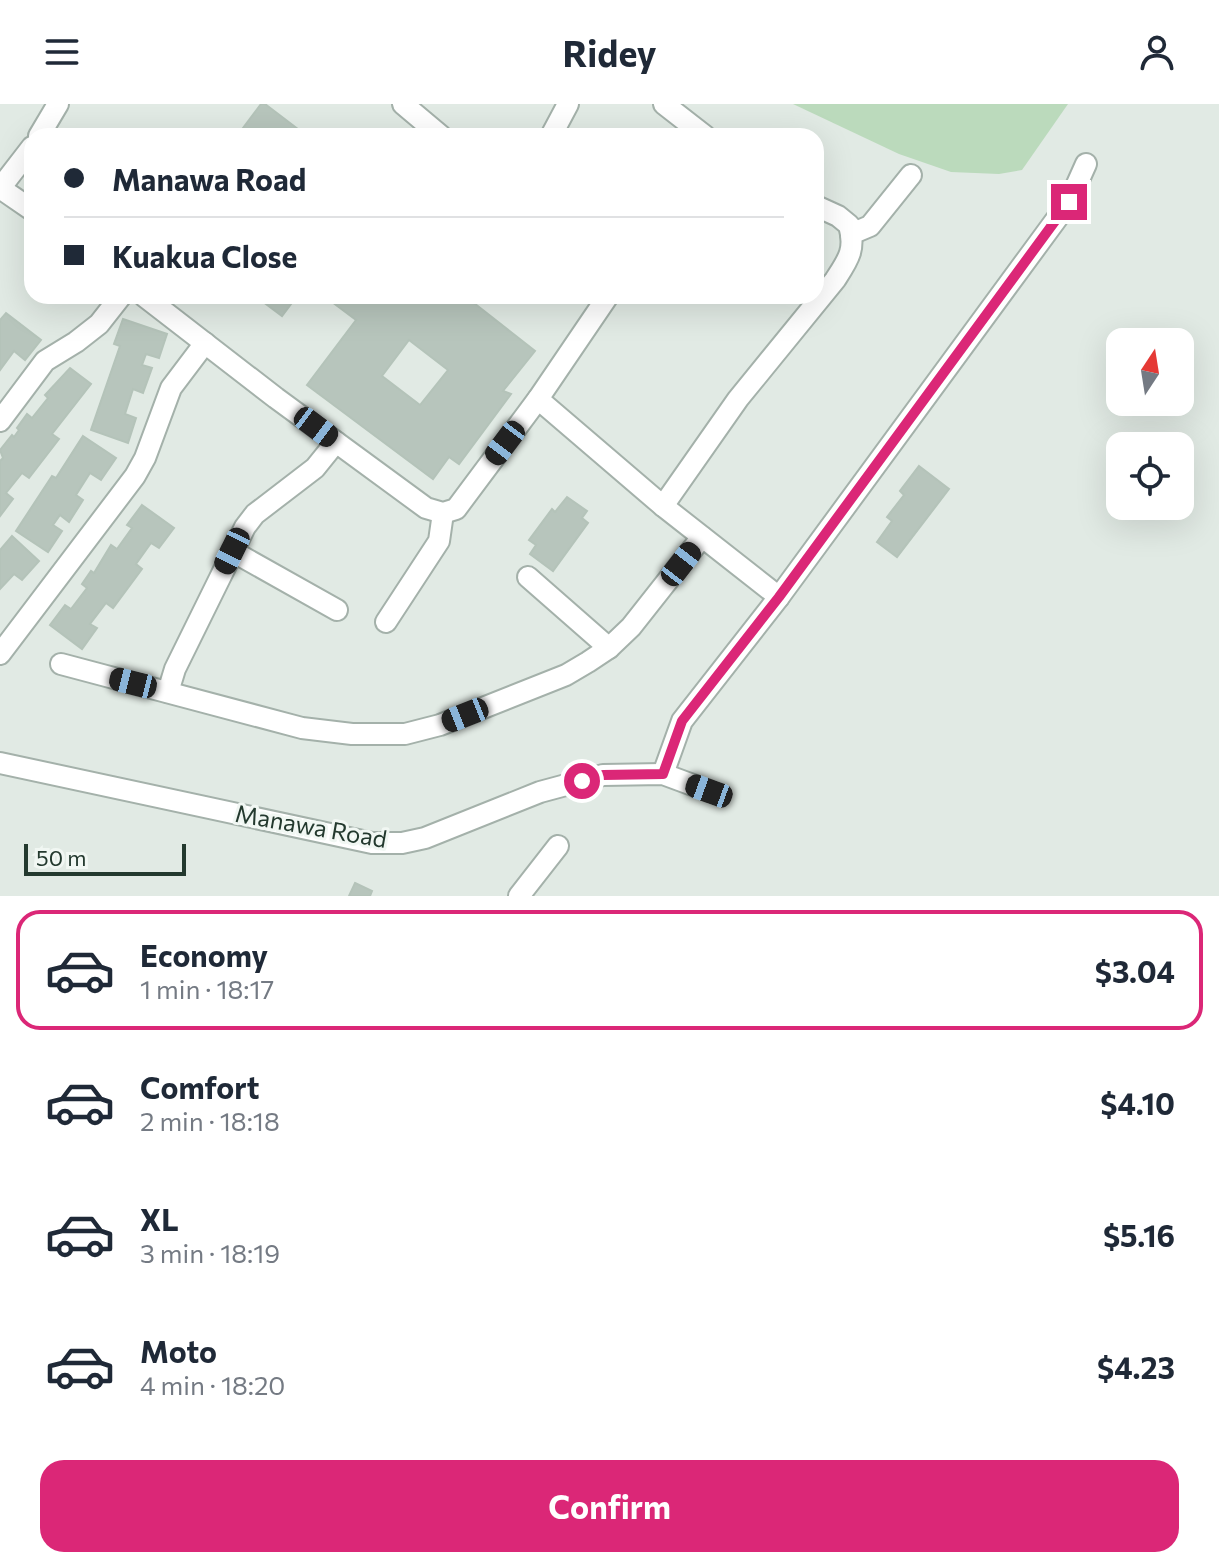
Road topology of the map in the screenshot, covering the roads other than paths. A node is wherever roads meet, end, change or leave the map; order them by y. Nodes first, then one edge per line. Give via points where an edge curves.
1 (58, 104) edge
2 (403, 104) edge
3 (568, 104) edge
4 (664, 104) edge
5 (44, 128) edge
6 (432, 128) edge
7 (555, 128) edge
8 (694, 128) edge
9 (24, 159) edge
10 (1086, 164) dead end
11 (911, 175) dead end
12 (0, 188) edge
13 (24, 204) edge
14 (824, 210) edge
15 (851, 234) junction
16 (824, 293) edge
17 (115, 304) edge
18 (154, 304) edge
19 (603, 304) edge
20 (815, 304) edge
21 (205, 343) junction
22 (538, 399) junction
23 (0, 421) edge
24 (336, 442) junction
25 (663, 506) junction
26 (443, 513) junction
27 (702, 537) junction
28 (232, 551) junction
29 (528, 577) dead end
30 (779, 597) junction
31 (337, 610) dead end
32 (386, 622) dead end
33 (609, 648) junction
34 (0, 654) edge
35 (61, 664) dead end
36 (168, 692) junction
37 (0, 763) edge
38 (663, 774) junction
39 (709, 791) dead end
40 (558, 846) dead end
41 (519, 896) edge

1 - 5 street
2 - 6 street
3 - 7 street
4 - 8 street
9 - 12 street
10 - 30 street via 1069,202
11 - 15 street via 870,226
12 - 13 street
14 - 15 street via 849,225
15 - 16 street via 852,248
17 - 23 street via 99,324 45,361
18 - 21 street
19 - 22 street
20 - 25 street via 738,399
21 - 24 street
21 - 34 street via 171,388 135,476
22 - 25 street
22 - 26 street via 456,509
24 - 26 street via 426,508
24 - 28 street via 315,468 255,514
25 - 27 street
26 - 32 street via 439,541
27 - 30 street
27 - 33 street
28 - 31 street
28 - 36 street
29 - 33 street
30 - 38 street via 682,721
33 - 36 street via 566,675 405,734 302,728
35 - 36 street
37 - 38 street, Manawa Road via 372,843 425,838 540,792 603,775
38 - 39 street, Manawa Road
40 - 41 street

